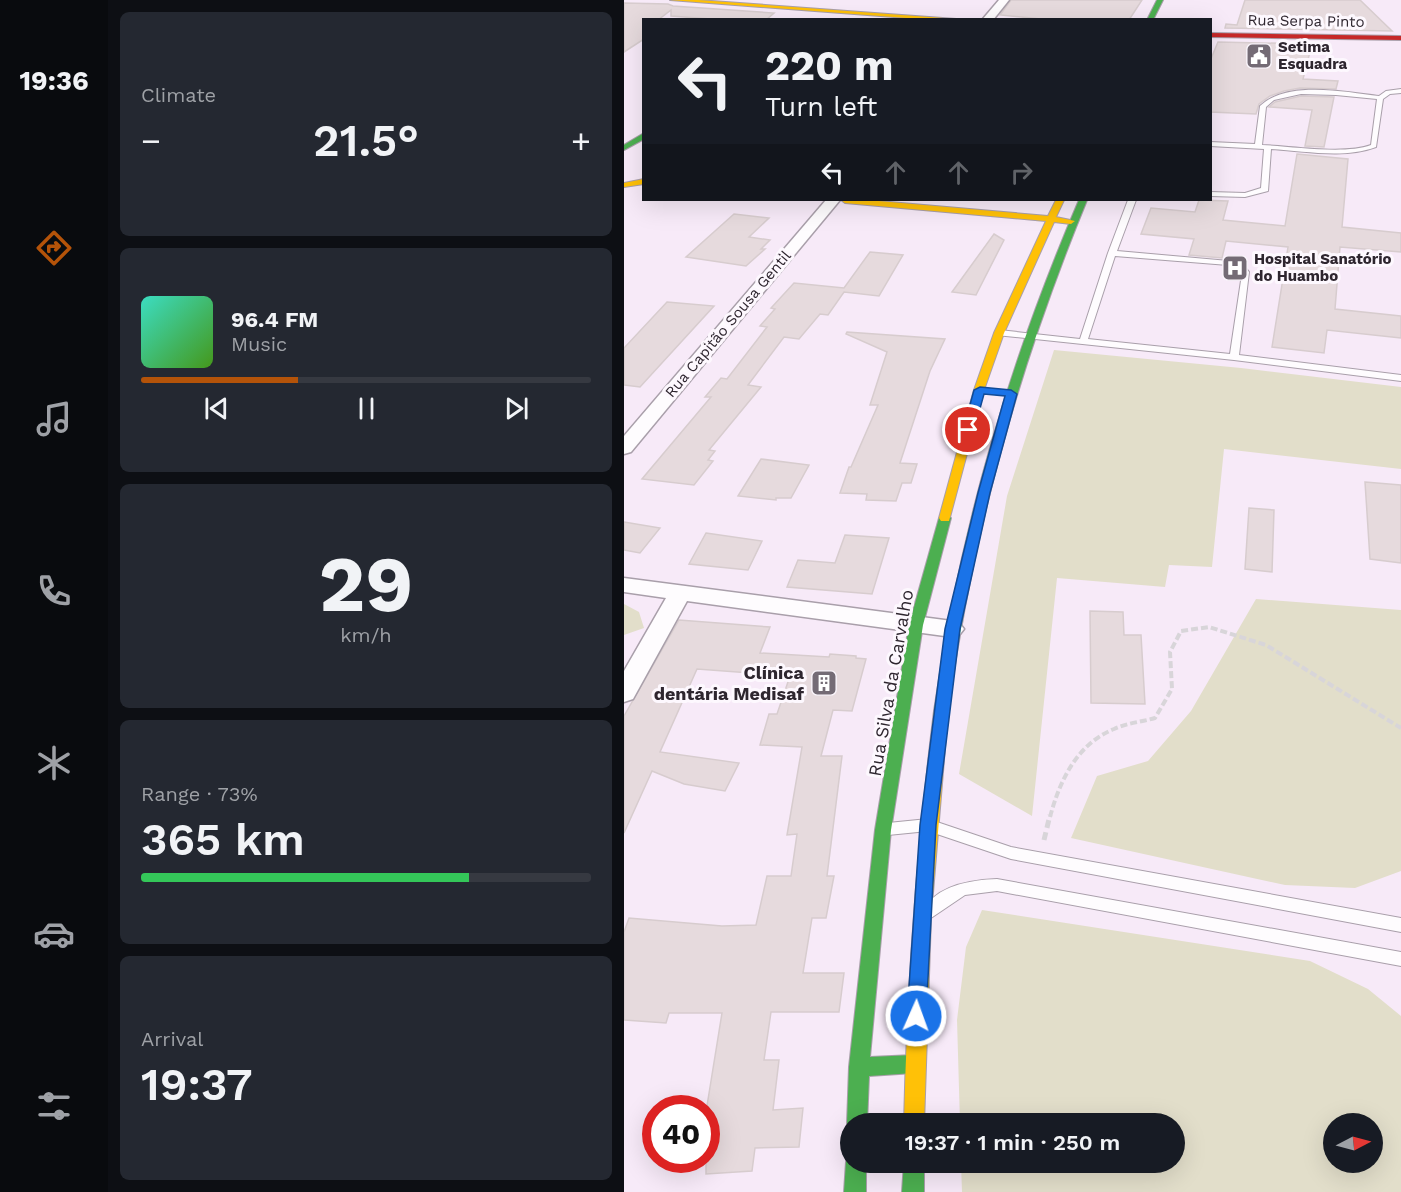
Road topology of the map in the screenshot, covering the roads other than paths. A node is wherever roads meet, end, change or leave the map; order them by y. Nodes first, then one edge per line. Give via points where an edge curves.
1 (673, 0) edge
2 (829, 0) edge
3 (1004, 0) edge
4 (1166, 4) edge
5 (817, 9) junction
6 (806, 18) edge
7 (940, 18) edge
8 (989, 18) edge
9 (1152, 18) edge
10 (1212, 35) edge
11 (1401, 38) edge
12 (1401, 91) edge
13 (1380, 98) junction
14 (642, 136) edge
15 (1212, 144) edge
16 (1258, 147) junction
17 (1268, 147) junction
18 (624, 148) edge
19 (642, 182) edge
20 (624, 186) edge
21 (1212, 194) edge
22 (832, 201) edge
23 (856, 201) edge
24 (1005, 201) edge
25 (1132, 201) edge
26 (1058, 203) edge
27 (1078, 210) edge
28 (1050, 219) junction
29 (1112, 253) junction
30 (999, 333) junction
31 (1029, 336) junction
32 (1083, 342) junction
33 (1234, 357) junction
34 (1401, 378) edge
35 (995, 392) junction
36 (624, 448) edge
37 (968, 491) junction
38 (624, 585) edge
39 (679, 594) junction
40 (916, 625) junction
41 (952, 629) junction
42 (624, 693) edge
43 (928, 825) junction
44 (883, 830) junction
45 (920, 921) junction
46 (1401, 925) edge
47 (1401, 932) edge
48 (1401, 951) edge
49 (1401, 959) edge
50 (914, 1064) junction
51 (860, 1067) junction
52 (858, 1113) edge
53 (914, 1113) edge
54 (856, 1173) edge
55 (914, 1173) edge
56 (855, 1192) edge
57 (913, 1192) edge

1 - 5 street
2 - 5 street
3 - 8 street
4 - 9 street
5 - 6 street
5 - 7 street
10 - 11 street, Rua Serpa Pinto
12 - 13 lane via 1388,92
13 - 16 lane via 1307,93 1267,100
13 - 17 lane via 1374,146 1345,151
14 - 18 street
15 - 16 lane
16 - 17 lane
17 - 21 lane via 1264,189 1244,196
19 - 20 street
22 - 36 street, Rua Capitão Sousa Gentil
23 - 28 street
24 - 26 street
25 - 29 lane
26 - 27 street
26 - 28 street, Rua Silva da Carvalho
27 - 28 street
27 - 31 street, Rua Silva da Carvalho
28 - 30 street, Rua Silva da Carvalho
29 - 32 lane
29 - 33 lane via 1229,263 1241,268 1246,274
30 - 31 lane
30 - 35 street, Rua Silva da Carvalho
31 - 32 lane
31 - 35 street, Rua Silva da Carvalho
32 - 33 lane
33 - 34 lane
35 - 37 street, Rua Silva da Carvalho
35 - 37 street, Rua Silva da Carvalho
37 - 40 street, Rua Silva da Carvalho
37 - 41 street, Rua Silva da Carvalho
38 - 39 street
39 - 40 street
39 - 42 street
40 - 41 street
40 - 44 street, Rua Silva da Carvalho
41 - 43 street, Rua Silva da Carvalho
43 - 44 lane
43 - 45 street, Rua Silva da Carvalho
43 - 46 lane via 1011,853
44 - 51 street, Rua Silva da Carvalho
45 - 49 lane via 950,893 971,886 997,885
45 - 50 street, Rua Silva da Carvalho
46 - 47 lane
48 - 49 lane
50 - 51 street
50 - 53 street, Rua Silva da Carvalho
51 - 52 street, Rua Silva da Carvalho
54 - 56 street
55 - 57 street

